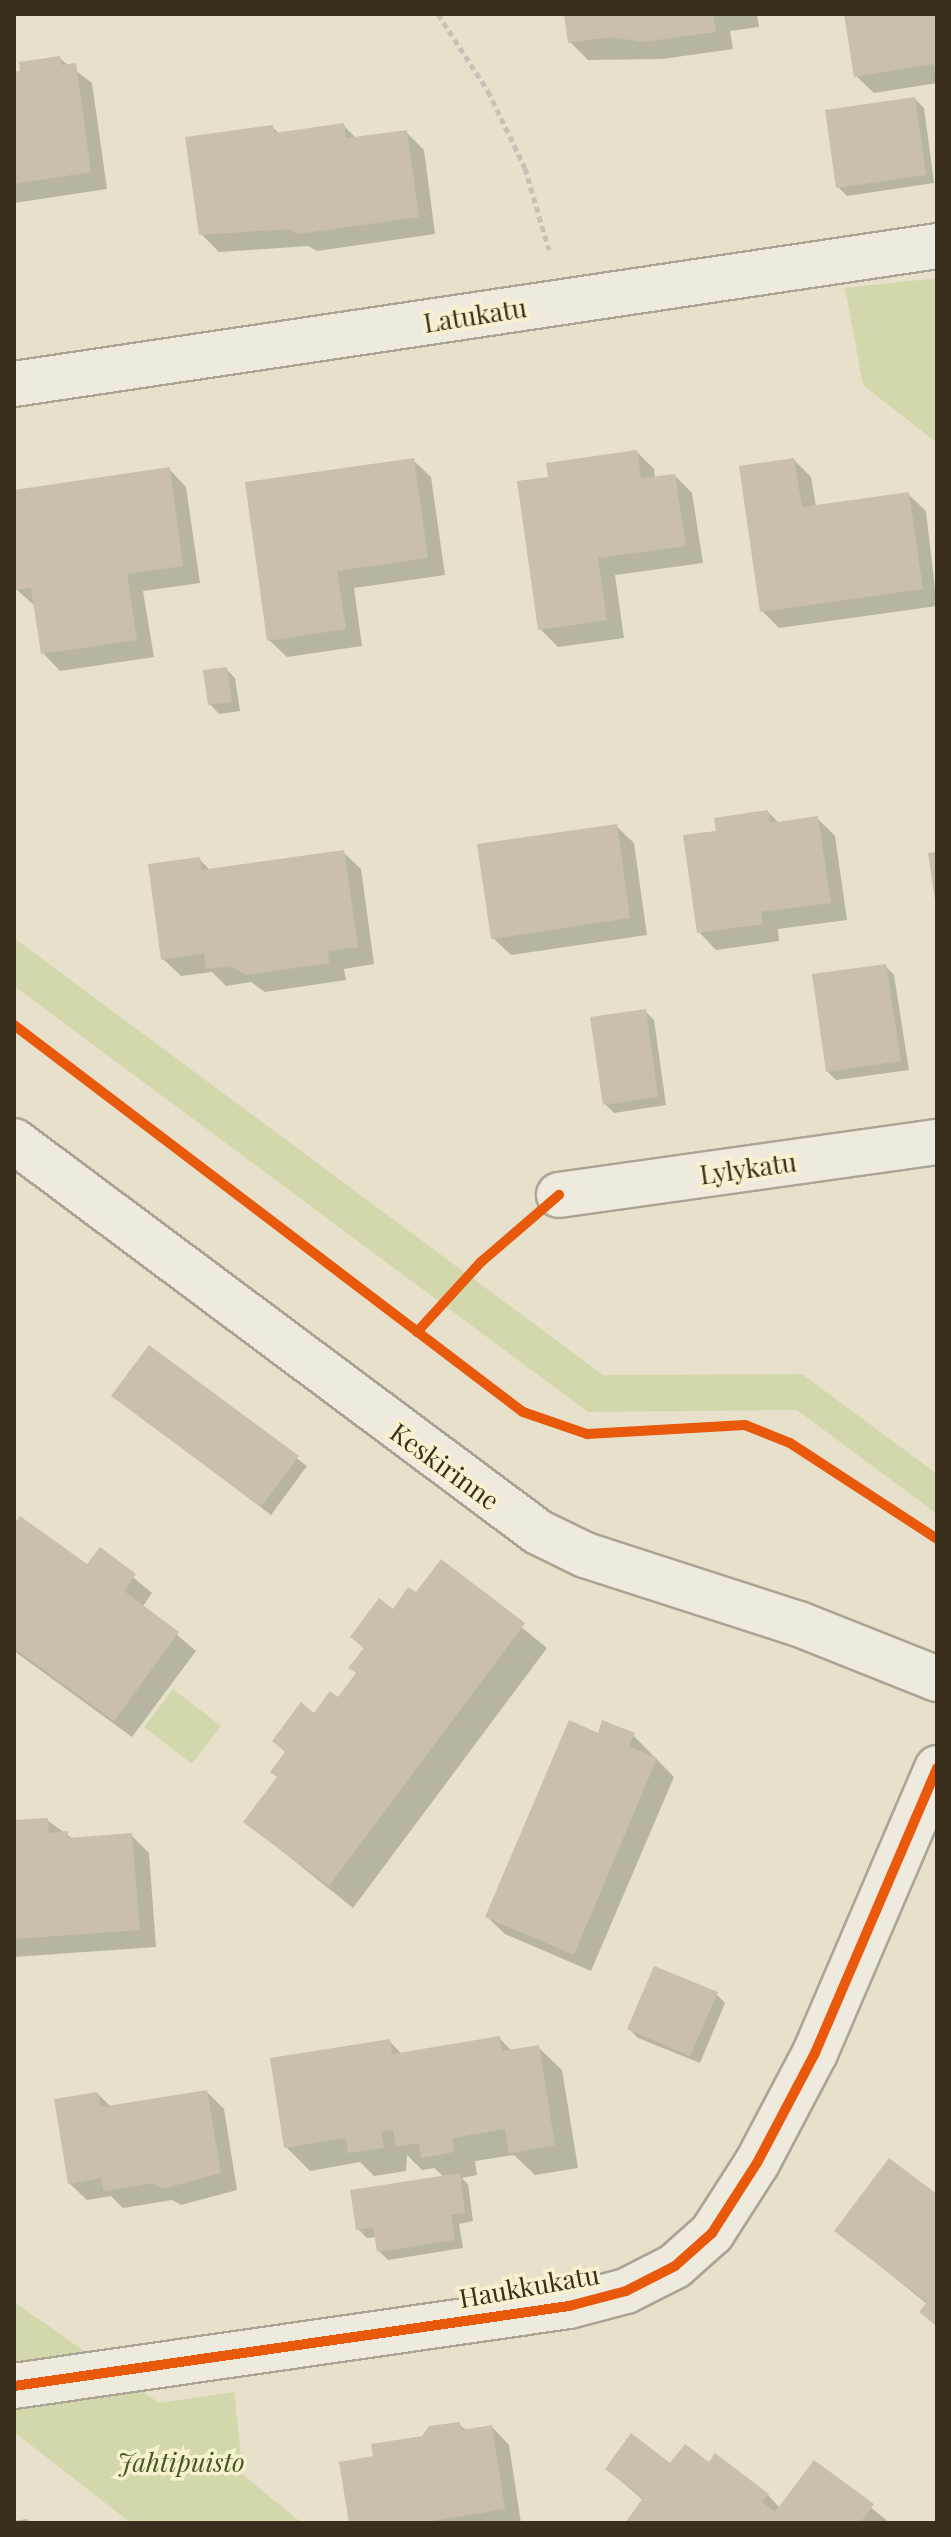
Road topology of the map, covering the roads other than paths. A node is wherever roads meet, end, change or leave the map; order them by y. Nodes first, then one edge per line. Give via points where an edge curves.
1 (937, 246) edge
2 (14, 384) edge
3 (937, 1142) edge
4 (16, 1147) edge
5 (559, 1195) dead end
6 (937, 1679) edge
7 (937, 1768) edge
8 (14, 2386) edge

1 - 2 street, Latukatu
3 - 5 street, Lylykatu
4 - 6 street, Keskirinne via 538,1532 585,1555 799,1624
7 - 8 street, Haukkukatu via 815,2053 757,2163 712,2233 675,2266 626,2291 569,2306

